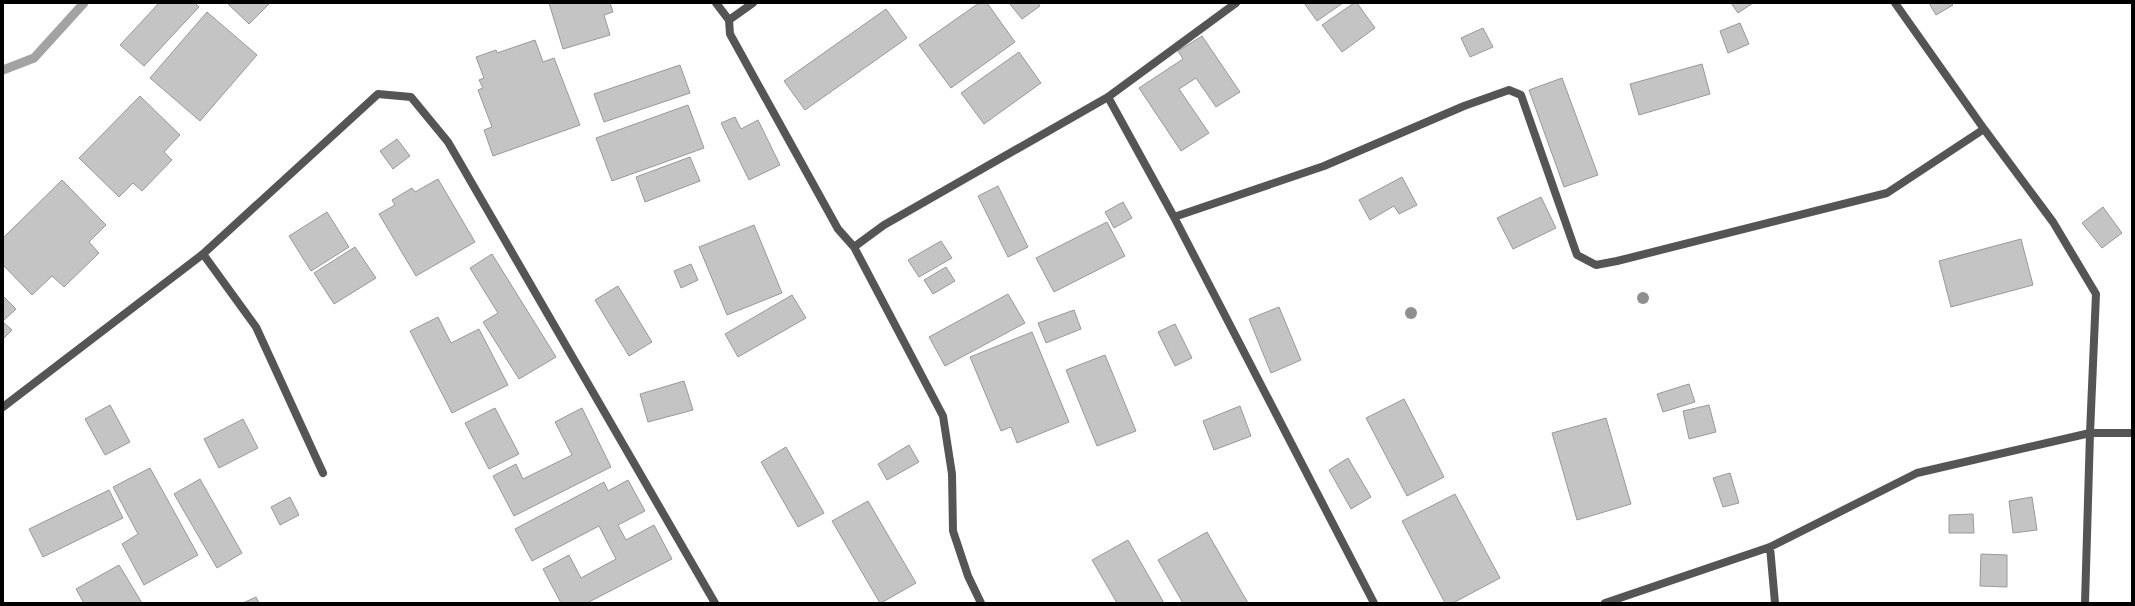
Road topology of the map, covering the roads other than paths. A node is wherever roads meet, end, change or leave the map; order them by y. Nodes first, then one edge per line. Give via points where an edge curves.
1 (716, 3) edge
2 (753, 3) edge
3 (1236, 3) edge
4 (1895, 3) edge
5 (729, 20) junction
6 (1108, 97) junction
7 (1984, 130) junction
8 (1174, 217) junction
9 (854, 247) junction
10 (203, 254) junction
11 (3, 407) edge
12 (2090, 433) junction
13 (2132, 433) edge
14 (323, 473) dead end
15 (1770, 547) junction
16 (715, 603) edge
17 (981, 603) edge
18 (1374, 603) edge
19 (1605, 603) edge
20 (1775, 603) edge
21 (2086, 603) edge

1 - 5 street
2 - 5 street
3 - 6 street
4 - 7 street
5 - 9 street via 730,34 838,229
6 - 8 street
6 - 9 street via 884,225
7 - 8 street via 1887,193 1596,265 1577,255 1521,95 1509,90 1464,106 1324,166
7 - 12 street via 2053,222 2096,294
8 - 18 street
9 - 17 street via 942,416 952,474 953,530 968,576
10 - 11 street
10 - 14 street via 256,327
10 - 16 street via 378,94 411,97 448,142
12 - 13 street
12 - 15 street via 1917,473
12 - 21 street
15 - 19 street
15 - 20 street

